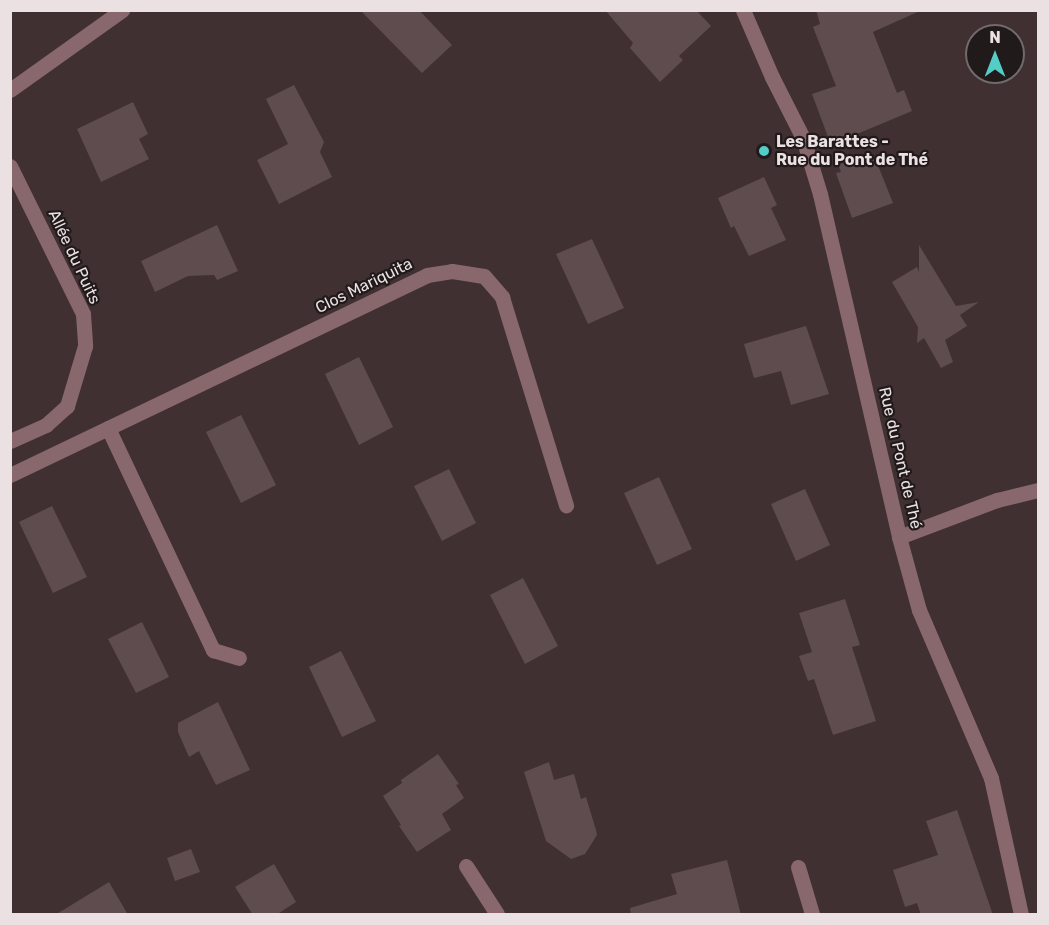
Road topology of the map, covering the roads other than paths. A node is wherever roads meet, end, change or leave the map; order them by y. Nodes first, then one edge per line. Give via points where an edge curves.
1 (122, 10) edge
2 (743, 10) edge
3 (10, 90) edge
4 (10, 166) edge
5 (108, 428) junction
6 (10, 441) edge
7 (10, 476) edge
8 (1038, 490) edge
9 (566, 505) dead end
10 (899, 537) junction
11 (239, 658) dead end
12 (466, 866) dead end
13 (798, 867) dead end
14 (497, 915) edge
15 (812, 915) edge
16 (1021, 915) edge

1 - 3 street
2 - 10 street, Rue du Pont de Thé via 803,138
4 - 6 street, Allée du Puits via 83,314 85,346 67,406 46,424
5 - 7 street, Clos Mariquita
5 - 9 street, Clos Mariquita via 427,276 452,271 483,276 502,297
5 - 11 street via 213,650
8 - 10 street via 997,500
10 - 16 street, Rue du Pont de Thé via 919,610 991,778
12 - 14 street
13 - 15 street

